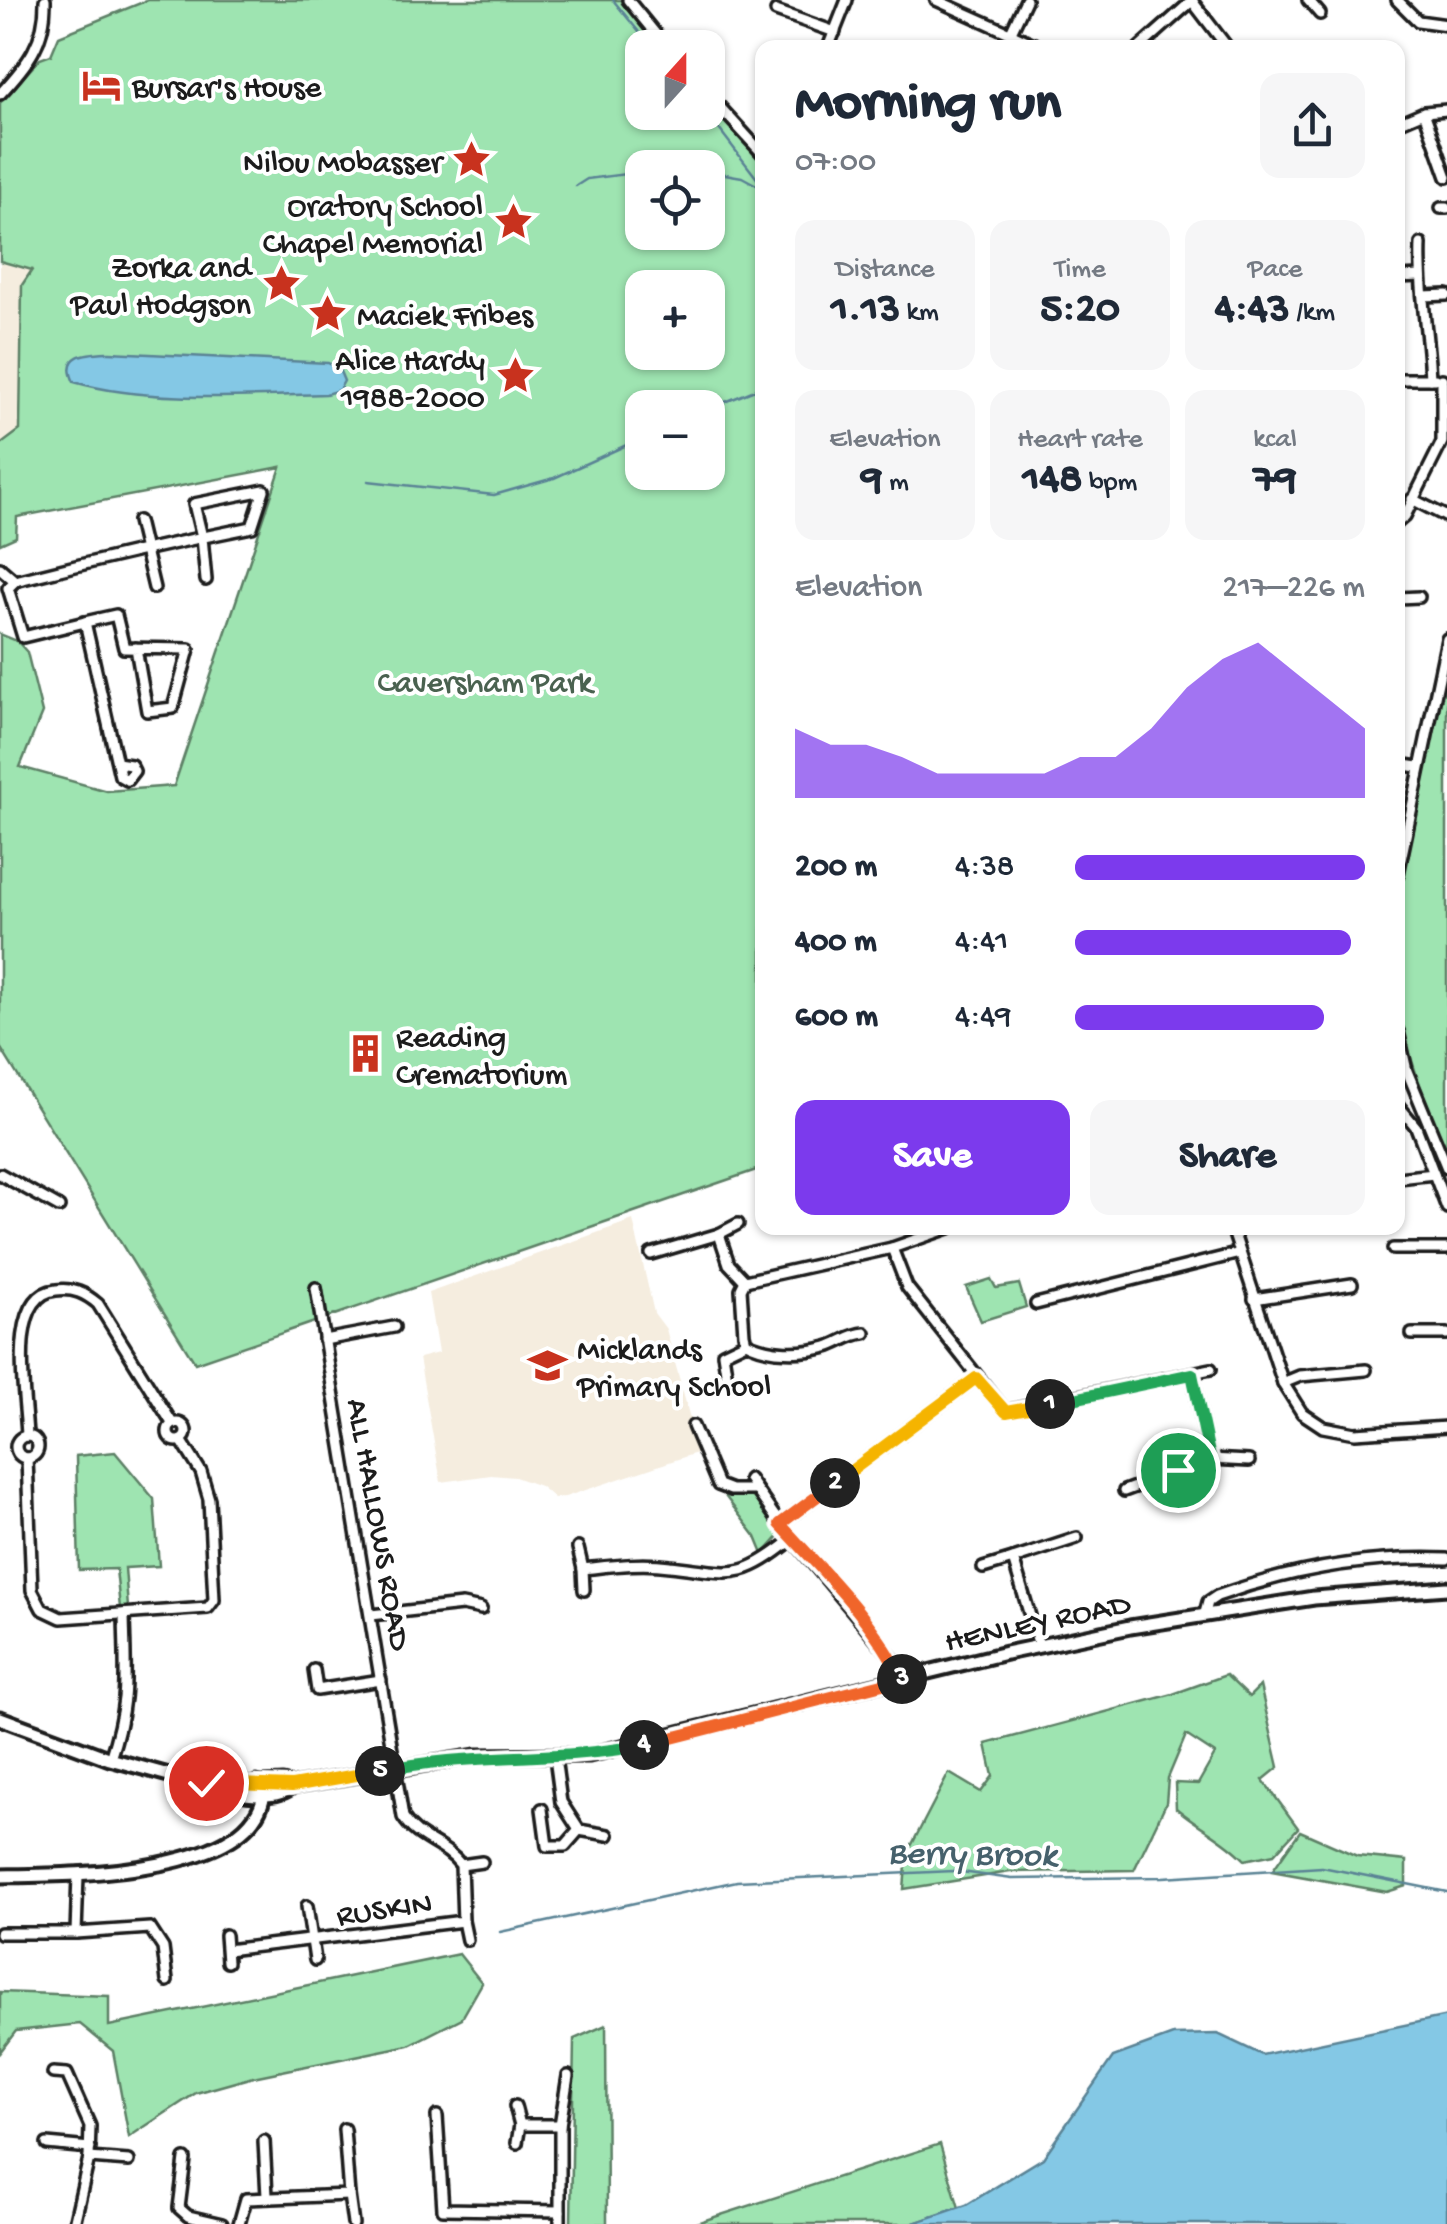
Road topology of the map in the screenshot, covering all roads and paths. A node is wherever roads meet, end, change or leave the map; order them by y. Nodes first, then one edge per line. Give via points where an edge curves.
1 (45, 0) edge
2 (628, 0) edge
3 (847, 0) edge
4 (936, 0) edge
5 (1026, 0) edge
6 (1193, 0) edge
7 (1398, 0) edge
8 (776, 11) dead end
9 (1447, 25) edge
10 (652, 30) edge
11 (835, 32) junction
12 (1011, 32) junction
13 (832, 40) edge
14 (1028, 40) edge
15 (1148, 40) edge
16 (1222, 40) edge
17 (0, 94) edge
18 (1447, 110) edge
19 (725, 112) edge
20 (1424, 112) junction
21 (1405, 120) edge
22 (755, 144) edge
23 (1447, 177) edge
24 (1421, 244) dead end
25 (1420, 276) junction
26 (1405, 277) edge
27 (1447, 295) edge
28 (1424, 296) junction
29 (1430, 378) junction
30 (1405, 379) edge
31 (1444, 379) edge
32 (1444, 442) edge
33 (1412, 499) junction
34 (1405, 510) edge
35 (1447, 518) edge
36 (138, 521) dead end
37 (202, 537) junction
38 (147, 549) junction
39 (0, 568) edge
40 (15, 580) junction
41 (206, 580) dead end
42 (154, 588) dead end
43 (1419, 597) dead end
44 (1405, 598) edge
45 (86, 622) junction
46 (1447, 639) edge
47 (136, 648) junction
48 (116, 763) dead end
49 (1405, 765) edge
50 (1418, 767) junction
51 (1405, 837) edge
52 (1405, 1080) edge
53 (1405, 1114) edge
54 (1447, 1168) edge
55 (0, 1174) edge
56 (1434, 1174) junction
57 (1405, 1177) edge
58 (59, 1207) dead end
59 (1447, 1208) edge
60 (738, 1224) dead end
61 (719, 1234) junction
62 (928, 1235) edge
63 (1234, 1235) edge
64 (892, 1248) junction
65 (1393, 1249) dead end
66 (1447, 1249) edge
67 (1240, 1252) junction
68 (651, 1254) dead end
69 (745, 1280) junction
70 (1352, 1284) dead end
71 (316, 1288) dead end
72 (1254, 1300) junction
73 (1036, 1304) dead end
74 (851, 1321) dead end
75 (394, 1326) dead end
76 (865, 1333) dead end
77 (851, 1334) junction
78 (1412, 1334) dead end
79 (1447, 1334) edge
80 (324, 1340) junction
81 (746, 1342) junction
82 (715, 1345) dead end
83 (723, 1354) junction
84 (1212, 1368) dead end
85 (1366, 1370) dead end
86 (1192, 1374) junction
87 (976, 1378) junction
88 (1283, 1383) junction
89 (728, 1385) dead end
90 (693, 1426) dead end
91 (1447, 1427) edge
92 (1210, 1458) junction
93 (1249, 1461) dead end
94 (748, 1479) dead end
95 (756, 1490) junction
96 (1124, 1491) dead end
97 (780, 1524) junction
98 (1076, 1538) dead end
99 (794, 1539) junction
100 (578, 1548) dead end
101 (1012, 1559) junction
102 (1447, 1559) edge
103 (983, 1568) dead end
104 (583, 1569) junction
105 (1447, 1588) edge
106 (584, 1590) dead end
107 (461, 1591) dead end
108 (462, 1604) junction
109 (481, 1608) dead end
110 (124, 1614) junction
111 (1206, 1614) junction
112 (371, 1615) junction
113 (1038, 1646) junction
114 (314, 1670) dead end
115 (902, 1678) junction
116 (381, 1680) junction
117 (0, 1718) edge
118 (556, 1757) junction
119 (110, 1759) junction
120 (396, 1768) junction
121 (257, 1790) junction
122 (542, 1809) dead end
123 (578, 1830) junction
124 (608, 1835) dead end
125 (482, 1862) dead end
126 (460, 1865) junction
127 (78, 1875) junction
128 (0, 1876) edge
129 (307, 1906) dead end
130 (463, 1921) junction
131 (0, 1933) edge
132 (76, 1933) junction
133 (225, 1936) dead end
134 (467, 1940) dead end
135 (312, 1942) junction
136 (227, 1950) junction
137 (315, 1960) dead end
138 (227, 1962) dead end
139 (166, 1981) dead end
140 (72, 2062) dead end
141 (53, 2073) dead end
142 (68, 2074) junction
143 (568, 2076) dead end
144 (515, 2106) dead end
145 (437, 2116) dead end
146 (520, 2125) junction
147 (560, 2125) junction
148 (344, 2130) dead end
149 (264, 2140) dead end
150 (517, 2143) dead end
151 (46, 2144) dead end
152 (90, 2153) junction
153 (185, 2159) dead end
154 (129, 2161) dead end
155 (350, 2195) junction
156 (267, 2196) junction
157 (442, 2209) junction
158 (560, 2211) junction
159 (74, 2224) edge
160 (222, 2224) edge
161 (239, 2224) edge
162 (353, 2224) edge
163 (442, 2224) edge
164 (560, 2224) edge

1 - 17 street via 37,50
2 - 10 street
3 - 11 street
4 - 12 street
5 - 12 street
6 - 15 street
6 - 16 street
7 - 9 street via 1418,21
8 - 11 street
11 - 13 street
12 - 14 street
18 - 20 street
19 - 22 street
20 - 21 street
20 - 23 street
24 - 25 street
25 - 26 street
25 - 28 street
27 - 28 street
28 - 29 street
29 - 30 street
29 - 31 street
31 - 32 street
32 - 33 street
33 - 34 street
33 - 35 street
36 - 38 street
37 - 37 street via 194,504 264,490 252,528
37 - 38 street
37 - 41 street
38 - 40 street
38 - 42 street
39 - 40 street
40 - 45 street via 8,588 23,637
43 - 44 street
45 - 47 street via 116,615 124,648
45 - 48 street
46 - 50 street
47 - 47 street via 189,649 174,708 147,711
49 - 50 street
50 - 51 street
52 - 54 street
53 - 56 street
55 - 58 street
56 - 57 street
56 - 59 street
60 - 61 street
61 - 68 street
61 - 69 street via 729,1264
62 - 64 street
63 - 67 street
64 - 69 street
64 - 87 street via 907,1288
65 - 66 street
67 - 72 street
67 - 73 street via 1051,1307
69 - 81 street
70 - 72 street
71 - 80 street, ALL HALLOWS ROAD
72 - 88 street
74 - 77 street
75 - 80 street
76 - 77 street
77 - 81 street via 828,1347 786,1352
78 - 79 street
80 - 112 street, ALL HALLOWS ROAD
81 - 83 street
82 - 83 street
83 - 89 street
84 - 86 street
85 - 88 street
86 - 87 street via 1012,1412 1000,1408
86 - 92 street
87 - 97 street
88 - 91 street via 1302,1413 1338,1431
90 - 95 street via 718,1485
92 - 93 street
92 - 96 street
94 - 95 street
95 - 97 street
97 - 99 street
98 - 101 street
99 - 104 street via 758,1566 730,1574 643,1564
99 - 115 street
100 - 104 street
101 - 103 street
101 - 113 street
102 - 111 street, HENLEY ROAD via 1299,1573 1217,1596
104 - 106 street
105 - 111 main road, HENLEY ROAD
107 - 108 street
108 - 109 street
108 - 112 street
110 - 110 street via 208,1608 214,1600 202,1472 181,1440 186,1428 172,1423 98,1304 68,1288 48,1291 30,1306 22,1326 27,1436 38,1447 28,1458 32,1590 42,1608 61,1618
110 - 119 street via 128,1687
111 - 113 main road, HENLEY ROAD
112 - 116 street, ALL HALLOWS ROAD
113 - 115 main road, HENLEY ROAD
114 - 116 street via 318,1690
115 - 118 main road, HENLEY ROAD via 650,1744
116 - 120 street, ALL HALLOWS ROAD
117 - 119 main road, HENLEY ROAD
118 - 120 main road, HENLEY ROAD via 475,1756
118 - 123 street via 560,1802
119 - 121 main road, HENLEY ROAD via 232,1791
120 - 121 main road, HENLEY ROAD
120 - 126 street, RUSKIN via 411,1830 441,1845
121 - 127 main road via 249,1822 230,1837 134,1871
122 - 123 street via 547,1846 565,1846
123 - 124 street
125 - 126 street, RUSKIN
126 - 130 street, RUSKIN
127 - 128 main road
127 - 132 street
129 - 135 street, RUSKIN
130 - 134 street, RUSKIN
130 - 135 street, RUSKIN
131 - 132 street
132 - 139 street via 150,1928 163,1948
133 - 136 street
135 - 136 street
135 - 137 street, RUSKIN
136 - 138 street
140 - 142 street
141 - 142 street
142 - 152 street via 90,2126
143 - 147 street
144 - 146 street
145 - 157 street
146 - 147 street
146 - 150 street
147 - 158 street
148 - 155 street
149 - 156 street
151 - 152 street
152 - 154 street
152 - 159 street
153 - 160 street via 179,2208
155 - 156 street
155 - 162 street
156 - 161 street via 246,2199
157 - 158 street
157 - 163 street
158 - 164 street

